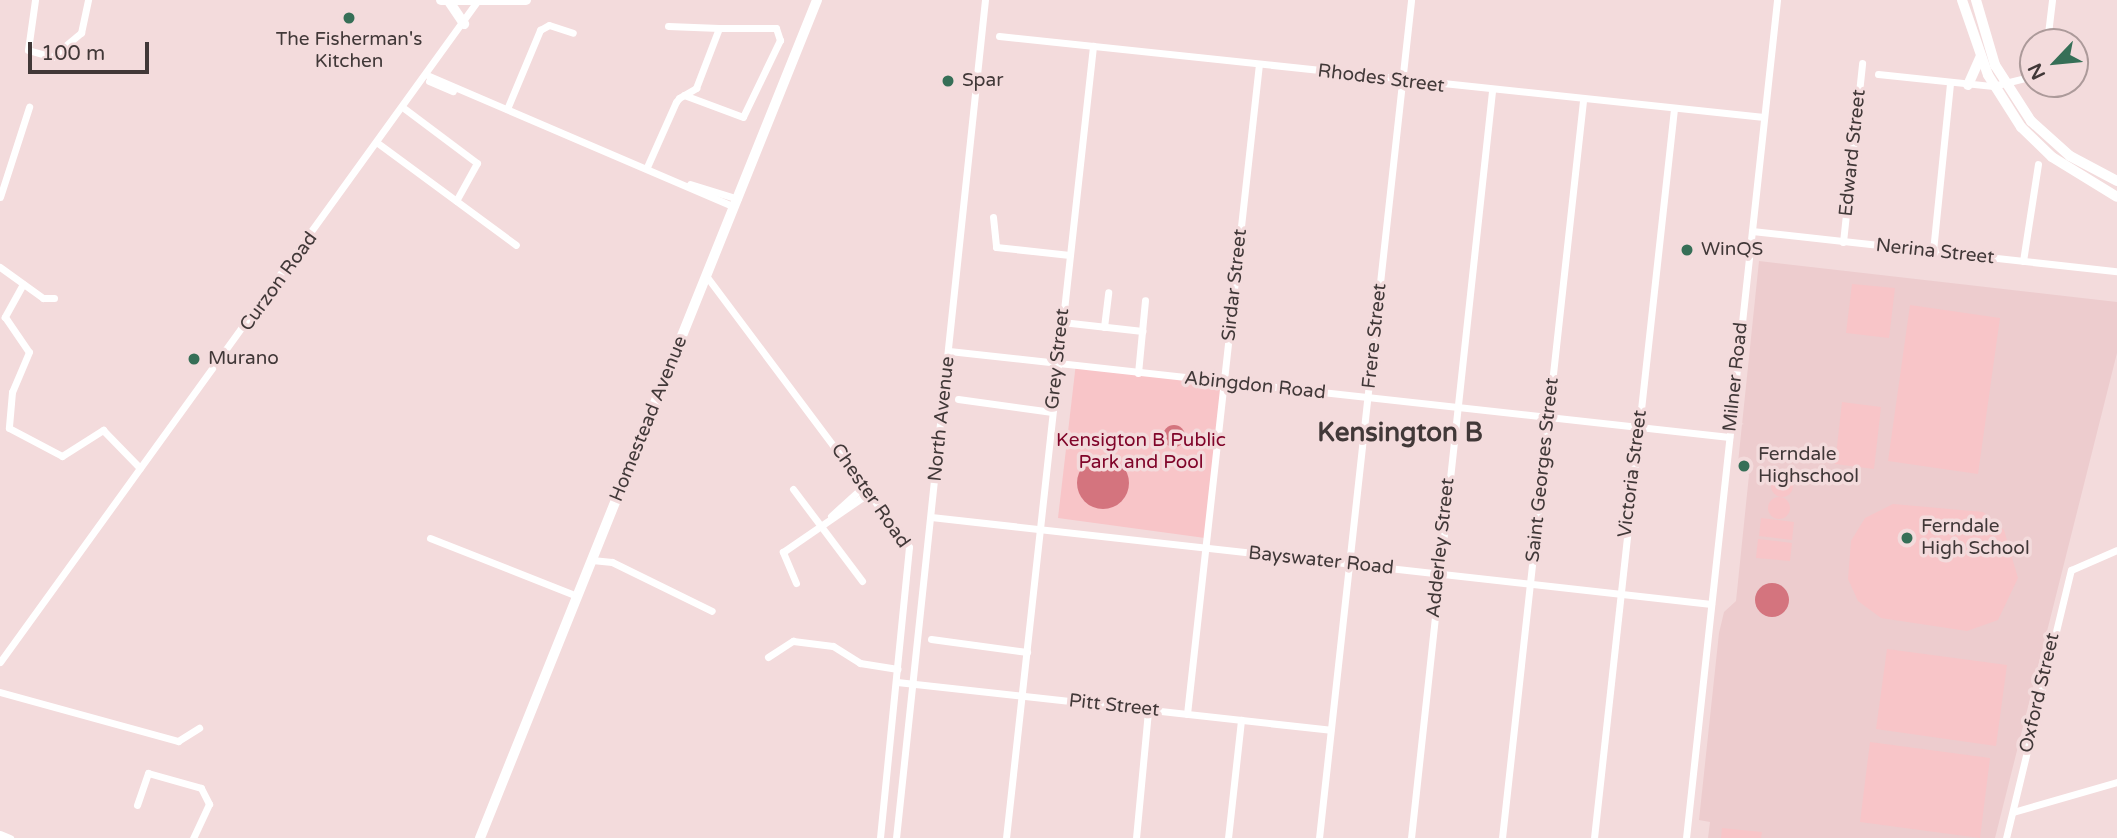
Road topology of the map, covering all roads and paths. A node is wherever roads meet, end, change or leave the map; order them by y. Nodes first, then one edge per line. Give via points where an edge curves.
1 (35, 0) edge
2 (88, 0) edge
3 (441, 0) edge
4 (526, 0) edge
5 (808, 0) edge
6 (817, 0) edge
7 (985, 0) edge
8 (1411, 0) edge
9 (1777, 0) edge
10 (1962, 0) edge
11 (1976, 0) edge
12 (2052, 0) edge
13 (448, 1) edge
14 (478, 1) edge
15 (811, 12) junction
16 (464, 24) junction
17 (667, 26) dead end
18 (719, 28) junction
19 (2049, 28) edge
20 (572, 33) dead end
21 (999, 36) dead end
22 (1093, 46) junction
23 (1980, 58) junction
24 (1862, 63) dead end
25 (1259, 64) junction
26 (1878, 74) dead end
27 (427, 78) junction
28 (2019, 79) edge
29 (1402, 82) junction
30 (1950, 84) junction
31 (1998, 84) junction
32 (1968, 85) junction
33 (1492, 91) junction
34 (684, 95) junction
35 (1583, 101) junction
36 (29, 107) dead end
37 (405, 109) junction
38 (507, 109) junction
39 (1674, 110) junction
40 (1764, 117) junction
41 (379, 144) junction
42 (2038, 164) dead end
43 (647, 167) junction
44 (2117, 181) edge
45 (0, 197) edge
46 (2116, 197) edge
47 (456, 201) junction
48 (736, 203) junction
49 (993, 218) dead end
50 (1752, 232) junction
51 (1843, 242) junction
52 (516, 245) dead end
53 (1933, 251) junction
54 (1070, 255) junction
55 (2023, 261) junction
56 (0, 267) edge
57 (2117, 271) edge
58 (707, 277) junction
59 (23, 284) junction
60 (1108, 292) dead end
61 (54, 298) dead end
62 (1145, 300) dead end
63 (1062, 322) junction
64 (1104, 327) junction
65 (1142, 331) junction
66 (949, 351) junction
67 (1058, 363) junction
68 (1138, 373) junction
69 (1225, 382) junction
70 (958, 399) dead end
71 (1368, 399) junction
72 (1457, 406) junction
73 (1052, 412) junction
74 (1548, 418) junction
75 (1639, 428) junction
76 (1729, 437) junction
77 (140, 468) junction
78 (793, 489) dead end
79 (866, 489) junction
80 (931, 517) junction
81 (822, 524) junction
82 (1039, 530) junction
83 (430, 538) dead end
84 (1205, 548) junction
85 (2117, 550) edge
86 (592, 560) junction
87 (1349, 564) junction
88 (1438, 574) junction
89 (862, 582) dead end
90 (796, 583) dead end
91 (1531, 584) junction
92 (1619, 594) junction
93 (576, 596) junction
94 (1711, 604) junction
95 (712, 611) dead end
96 (931, 639) dead end
97 (1027, 652) junction
98 (768, 657) dead end
99 (0, 662) edge
100 (898, 669) junction
101 (897, 682) junction
102 (915, 684) junction
103 (0, 692) edge
104 (1023, 696) junction
105 (1148, 710) junction
106 (1187, 714) junction
107 (1241, 720) junction
108 (199, 728) dead end
109 (1330, 730) junction
110 (2117, 782) edge
111 (137, 805) dead end
112 (2013, 812) junction
113 (0, 834) edge
114 (10, 838) edge
115 (192, 838) edge
116 (480, 838) edge
117 (880, 838) edge
118 (896, 838) edge
119 (1006, 838) edge
120 (1136, 838) edge
121 (1228, 838) edge
122 (1319, 838) edge
123 (1411, 838) edge
124 (1502, 838) edge
125 (1594, 838) edge
126 (1686, 838) edge
127 (2006, 838) edge

1 - 2 street via 28,50 54,57 80,33
3 - 13 street
4 - 14 street
5 - 15 street
6 - 15 street, Homestead Avenue
7 - 66 street, North Avenue
8 - 29 street, Frere Street
9 - 40 street, Milner Road
10 - 23 street
11 - 31 street
12 - 19 street
13 - 14 street
13 - 16 street
14 - 16 street, Curzon Road
15 - 48 street, Homestead Avenue
16 - 27 street, Curzon Road
17 - 18 street
18 - 34 street via 696,88
18 - 34 street via 771,26 780,34 747,113 738,118
20 - 38 street via 549,25 540,30
21 - 22 street, Rhodes Street
22 - 25 street, Rhodes Street
22 - 54 street, Grey Street
23 - 31 street
23 - 32 street
24 - 51 street, Edward Street
25 - 29 street, Rhodes Street
25 - 69 street, Sirdar Street
26 - 30 street
27 - 37 street, Curzon Road
27 - 38 street
28 - 31 street
29 - 33 street, Rhodes Street
29 - 71 street, Frere Street
30 - 32 street
30 - 53 street
31 - 32 street
31 - 44 street via 2048,138
31 - 46 street via 2037,144
33 - 35 street, Rhodes Street
33 - 72 street, Adderley Street
34 - 43 street
35 - 39 street, Rhodes Street
35 - 74 street, Saint Georges Street
36 - 45 street
37 - 41 street, Curzon Road
37 - 47 street via 477,163
38 - 43 street
39 - 40 street, Rhodes Street
39 - 75 street, Victoria Street
40 - 50 street, Milner Road
41 - 47 street
41 - 77 street, Curzon Road
42 - 55 street
43 - 48 street
47 - 52 street
48 - 58 street, Homestead Avenue
49 - 54 street via 996,247
50 - 51 street, Nerina Street
50 - 76 street, Milner Road
51 - 53 street, Nerina Street
53 - 55 street, Nerina Street
54 - 63 street, Grey Street
55 - 57 street, Nerina Street
56 - 59 street
58 - 79 street, Chester Road
58 - 86 street, Homestead Avenue
59 - 61 street
59 - 77 street via 5,317 29,352 12,392 9,428 62,456 103,430
60 - 64 street
62 - 65 street
63 - 64 street
63 - 67 street, Grey Street
64 - 65 street
65 - 68 street
66 - 67 street, Abingdon Road
66 - 80 street, North Avenue
67 - 68 street, Abingdon Road
67 - 73 street, Grey Street
68 - 69 street, Abingdon Road
69 - 71 street, Abingdon Road
69 - 84 street, Sirdar Street
70 - 73 street
71 - 72 street, Abingdon Road
71 - 87 street, Frere Street
72 - 74 street, Abingdon Road
72 - 88 street, Adderley Street
73 - 82 street, Grey Street
74 - 75 street, Abingdon Road
74 - 91 street, Saint Georges Street
75 - 76 street, Abingdon Road
75 - 92 street, Victoria Street
76 - 94 street, Milner Road
77 - 99 street, Curzon Road
78 - 81 street
79 - 81 street
79 - 100 street, Chester Road via 910,553
80 - 82 street, Bayswater Road
80 - 102 street, North Avenue
81 - 89 street
81 - 90 street via 783,552
82 - 84 street, Bayswater Road
82 - 97 street, Grey Street
83 - 93 street
84 - 87 street, Bayswater Road
84 - 106 street, Sirdar Street
85 - 112 street, Oxford Street via 2089,558 2071,570
86 - 93 street, Homestead Avenue
86 - 95 street
87 - 88 street, Bayswater Road
87 - 109 street, Frere Street
88 - 91 street, Bayswater Road
88 - 123 street, Adderley Street
91 - 92 street, Bayswater Road
91 - 124 street, Saint Georges Street
92 - 94 street, Bayswater Road
92 - 125 street, Victoria Street
93 - 116 street, Homestead Avenue
94 - 126 street, Milner Road
96 - 97 street
97 - 104 street, Grey Street
98 - 100 street via 793,641 833,646 860,663
100 - 101 street, Chester Road
101 - 102 street, Pitt Street
101 - 117 street, Chester Road
102 - 104 street, Pitt Street
102 - 118 street, North Avenue
103 - 108 street via 178,741
104 - 105 street, Pitt Street
104 - 119 street, Grey Street
105 - 106 street, Pitt Street
105 - 120 street
106 - 107 street, Pitt Street
107 - 109 street, Pitt Street
107 - 121 street
109 - 122 street, Frere Street
110 - 112 street
111 - 115 street via 148,773 201,788 209,804
112 - 127 street, Oxford Street
113 - 114 street

